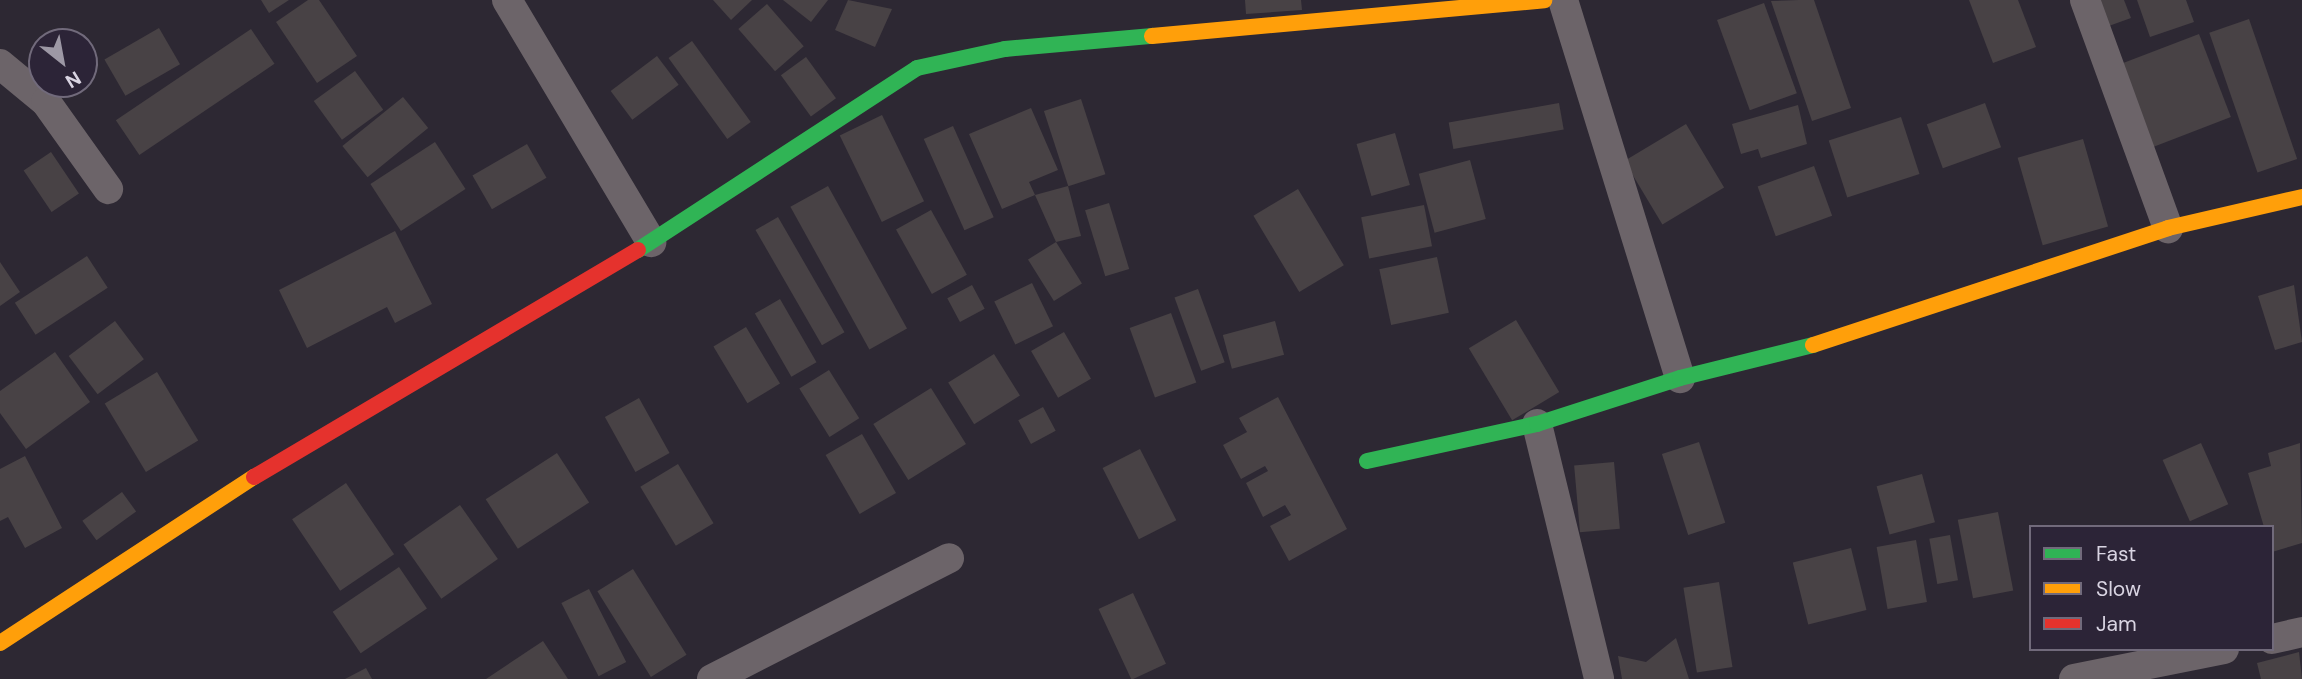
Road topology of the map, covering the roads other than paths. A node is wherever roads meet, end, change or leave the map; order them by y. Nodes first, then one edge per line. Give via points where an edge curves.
1 (506, 0) edge
2 (1544, 0) edge
3 (1563, 0) edge
4 (2085, 0) edge
5 (0, 64) edge
6 (108, 189) dead end
7 (2302, 197) edge
8 (2168, 228) junction
9 (651, 242) junction
10 (1680, 378) junction
11 (1537, 424) junction
12 (1367, 461) dead end
13 (949, 558) dead end
14 (2302, 632) edge
15 (2274, 639) edge
16 (0, 643) edge
17 (2214, 651) edge
18 (712, 679) edge
19 (1599, 679) edge
20 (2074, 679) edge

1 - 9 street
2 - 9 street via 1005,49 918,68
3 - 10 street
4 - 8 street
5 - 6 street via 46,102
7 - 8 street
8 - 10 street via 1769,360
9 - 16 street via 307,443
10 - 11 street
11 - 12 street
11 - 19 street
13 - 18 street
14 - 15 street
17 - 20 street

